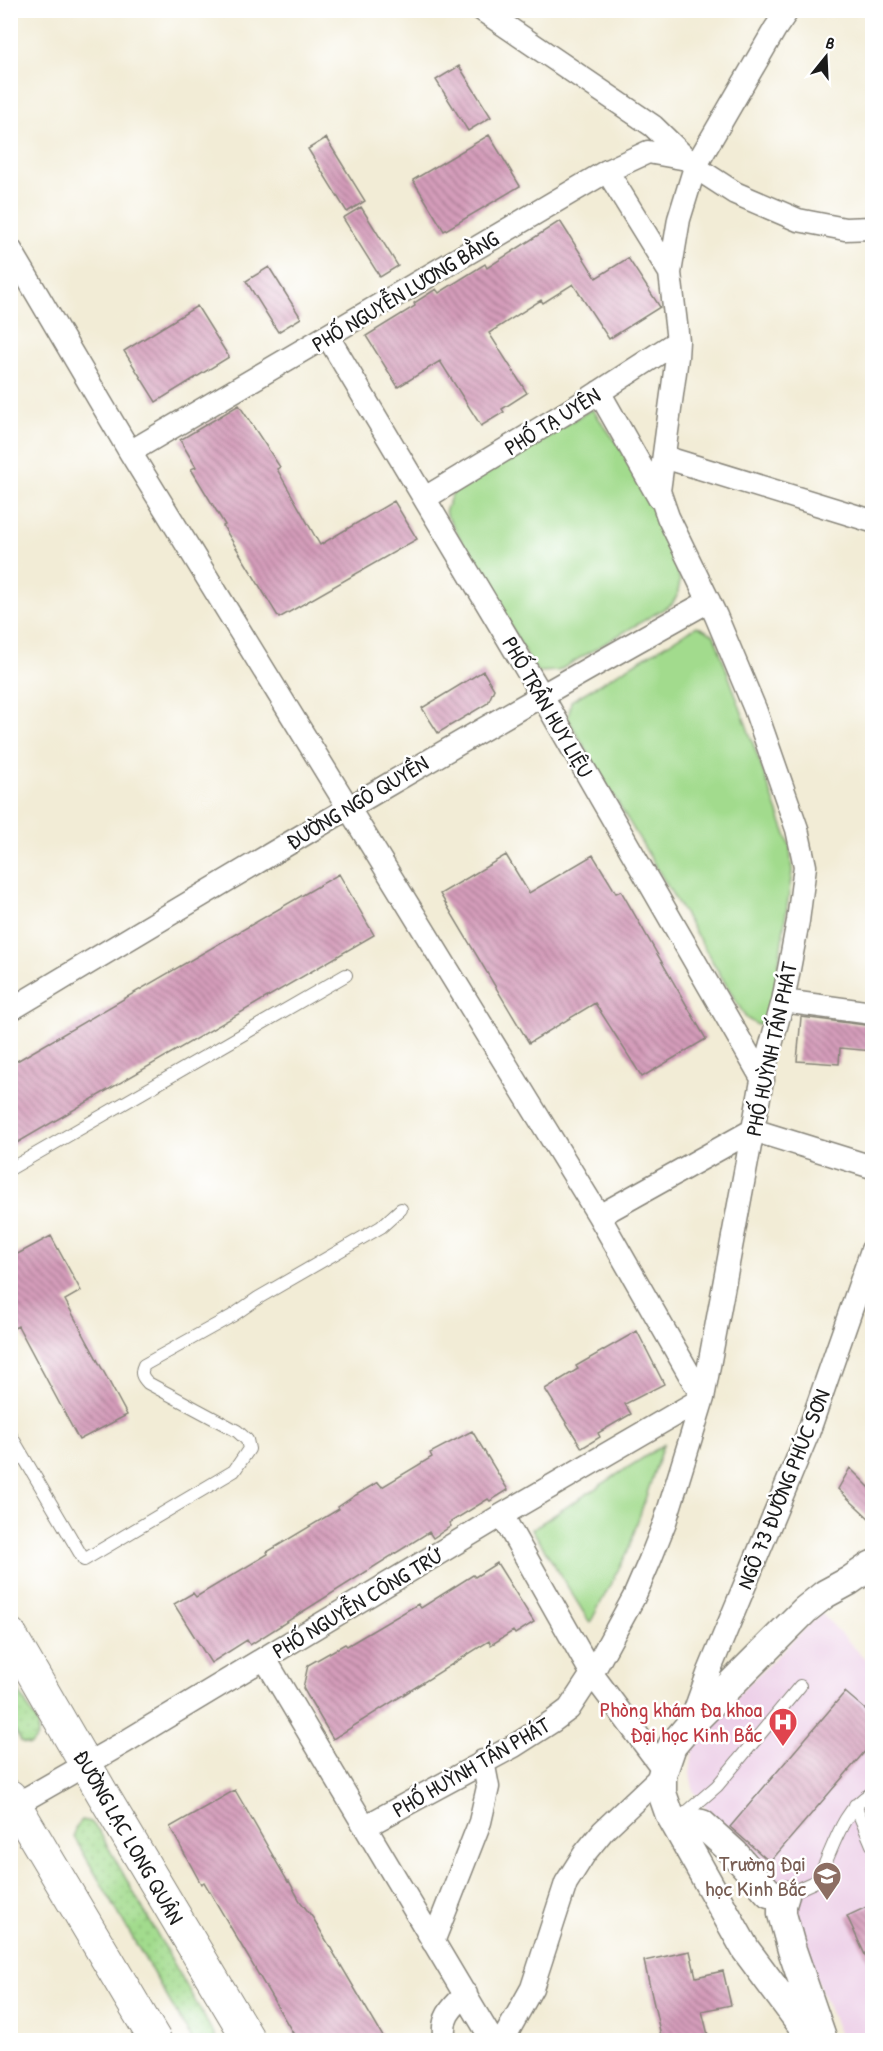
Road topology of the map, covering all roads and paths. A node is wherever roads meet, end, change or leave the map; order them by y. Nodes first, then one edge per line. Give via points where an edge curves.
1 (482, 10) edge
2 (788, 10) edge
3 (691, 163) junction
4 (607, 171) junction
5 (873, 228) edge
6 (11, 250) edge
7 (670, 273) junction
8 (328, 337) junction
9 (678, 341) junction
10 (599, 392) junction
11 (130, 452) junction
12 (663, 457) junction
13 (424, 498) junction
14 (662, 502) junction
15 (873, 521) edge
16 (708, 601) junction
17 (541, 694) junction
18 (347, 808) junction
19 (346, 975) dead end
20 (783, 1001) junction
21 (10, 1010) edge
22 (873, 1013) edge
23 (763, 1080) junction
24 (753, 1130) junction
25 (873, 1167) edge
26 (10, 1168) edge
27 (400, 1209) dead end
28 (598, 1216) junction
29 (873, 1250) edge
30 (703, 1398) junction
31 (10, 1434) edge
32 (502, 1515) junction
33 (873, 1565) edge
34 (10, 1634) edge
35 (265, 1659) junction
36 (592, 1674) junction
37 (800, 1686) dead end
38 (689, 1726) junction
39 (483, 1761) junction
40 (87, 1765) junction
41 (663, 1772) junction
42 (873, 1792) edge
43 (12, 1803) edge
44 (855, 1805) junction
45 (676, 1825) junction
46 (366, 1826) junction
47 (873, 1845) edge
48 (785, 1895) junction
49 (433, 1942) junction
50 (466, 1994) junction
51 (155, 2040) edge
52 (249, 2040) edge
53 (445, 2040) edge
54 (492, 2040) edge
55 (503, 2040) edge
56 (813, 2040) edge
57 (823, 2040) edge

1 - 3 street via 653,126
2 - 3 street, PHỐ HUỲNH TẤN PHÁT
3 - 4 street, PHỐ NGUYỄN LƯƠNG BẰNG via 648,152
3 - 5 street via 735,193 798,220 845,229
3 - 7 street, PHỐ HUỲNH TẤN PHÁT
4 - 7 street
4 - 8 street, PHỐ NGUYỄN LƯƠNG BẰNG
6 - 11 street
7 - 9 street, PHỐ HUỲNH TẤN PHÁT
8 - 11 street, PHỐ NGUYỄN LƯƠNG BẰNG
8 - 13 street, PHỐ TRẦN HUY LIỆU
9 - 10 street, PHỐ TẠ UYÊN
9 - 12 street, PHỐ HUỲNH TẤN PHÁT
10 - 13 street, PHỐ TẠ UYÊN
10 - 14 street
11 - 18 street
12 - 14 street, PHỐ HUỲNH TẤN PHÁT via 658,483
12 - 15 street
13 - 17 street, PHỐ TRẦN HUY LIỆU
14 - 16 street, PHỐ HUỲNH TẤN PHÁT
16 - 17 street, ĐƯỜNG NGÔ QUYỀN
16 - 20 street, PHỐ HUỲNH TẤN PHÁT via 755,709 802,848 805,866
17 - 18 street, ĐƯỜNG NGÔ QUYỀN
17 - 23 street, PHỐ TRẦN HUY LIỆU
18 - 21 street, ĐƯỜNG NGÔ QUYỀN
18 - 28 street
19 - 26 lane
20 - 22 street
20 - 23 street, PHỐ HUỲNH TẤN PHÁT
23 - 24 street, PHỐ HUỲNH TẤN PHÁT
24 - 25 street
24 - 28 street
24 - 30 street, PHỐ HUỲNH TẤN PHÁT
27 - 31 lane via 381,1227 144,1365 143,1378 148,1383 237,1431 247,1440 249,1449 234,1471 84,1560
28 - 30 street
29 - 38 street, NGÕ 73 ĐƯỜNG PHÚC SƠN via 808,1433
30 - 32 street, PHỐ NGUYỄN CÔNG TRỨ
30 - 36 street, PHỐ HUỲNH TẤN PHÁT via 650,1560
32 - 35 street, PHỐ NGUYỄN CÔNG TRỨ
32 - 36 street
33 - 38 street via 806,1610
34 - 40 main road, ĐƯỜNG LẠC LONG QUÂN
35 - 40 street, PHỐ NGUYỄN CÔNG TRỨ
35 - 46 street
36 - 39 street, PHỐ HUỲNH TẤN PHÁT via 569,1709 514,1746
36 - 41 street
37 - 45 lane via 717,1786
38 - 41 street via 672,1746
39 - 46 street, PHỐ HUỲNH TẤN PHÁT
39 - 49 street via 488,1787 480,1822
40 - 43 street, PHỐ NGUYỄN CÔNG TRỨ
40 - 52 main road, ĐƯỜNG LẠC LONG QUÂN
41 - 45 street via 662,1793
41 - 55 street via 603,1831 566,1883 532,1988
42 - 44 lane
43 - 51 main road
44 - 47 lane
44 - 48 lane via 820,1875 814,1882
45 - 48 street via 702,1824 769,1893
45 - 56 street via 746,1950
46 - 49 street
48 - 57 street via 782,1914
49 - 50 street
50 - 53 street via 446,2016
50 - 54 street

